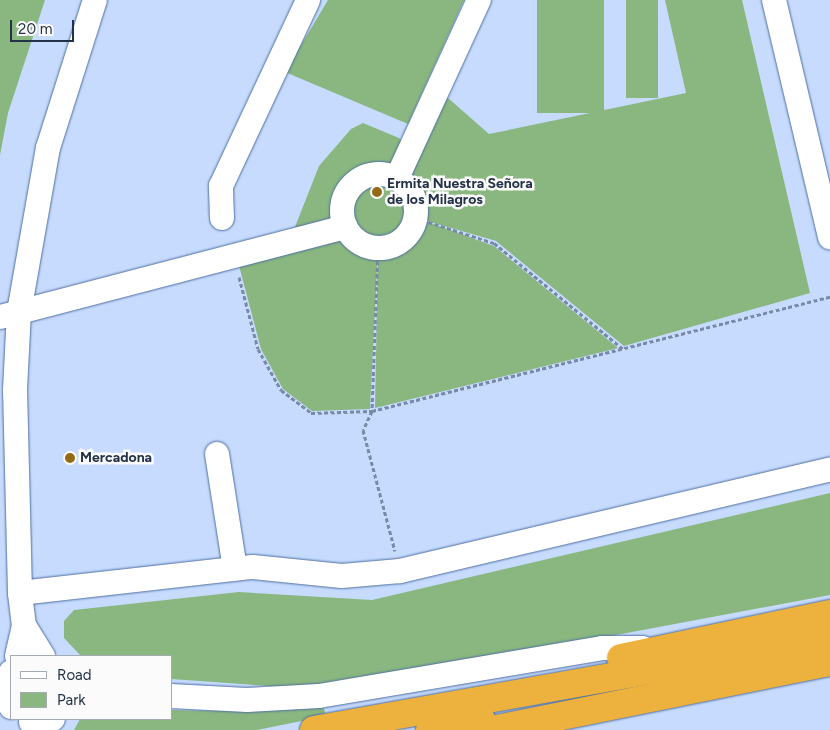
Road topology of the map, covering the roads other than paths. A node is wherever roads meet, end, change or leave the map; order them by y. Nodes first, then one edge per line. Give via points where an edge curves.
1 (95, 0) edge
2 (308, 0) edge
3 (479, 0) edge
4 (774, 0) edge
5 (397, 178) junction
6 (222, 218) dead end
7 (345, 227) junction
8 (830, 238) edge
9 (10, 315) edge
10 (218, 454) dead end
11 (830, 469) edge
12 (236, 569) junction
13 (20, 593) junction
14 (830, 614) edge
15 (24, 626) junction
16 (830, 638) edge
17 (664, 648) junction
18 (17, 655) edge
19 (42, 655) edge
20 (830, 662) edge
21 (6, 681) edge
22 (172, 696) edge
23 (10, 702) edge
24 (423, 720) edge
25 (314, 730) edge
26 (492, 730) edge

1 - 9 street via 48,148
2 - 6 street via 221,186
3 - 5 street
4 - 8 street
5 - 7 street via 374,173 353,183 342,204
5 - 7 street via 413,195 416,218 402,240 378,248 358,242
7 - 9 street
9 - 13 street
10 - 12 street
11 - 12 street via 400,571 342,576 274,568
12 - 13 street
13 - 15 street
14 - 17 highway
15 - 18 street
15 - 19 street
16 - 24 highway via 686,668 655,668 461,706
17 - 22 street via 602,648 319,696 248,700
17 - 24 highway via 460,694
20 - 26 highway
21 - 23 street
24 - 25 highway

